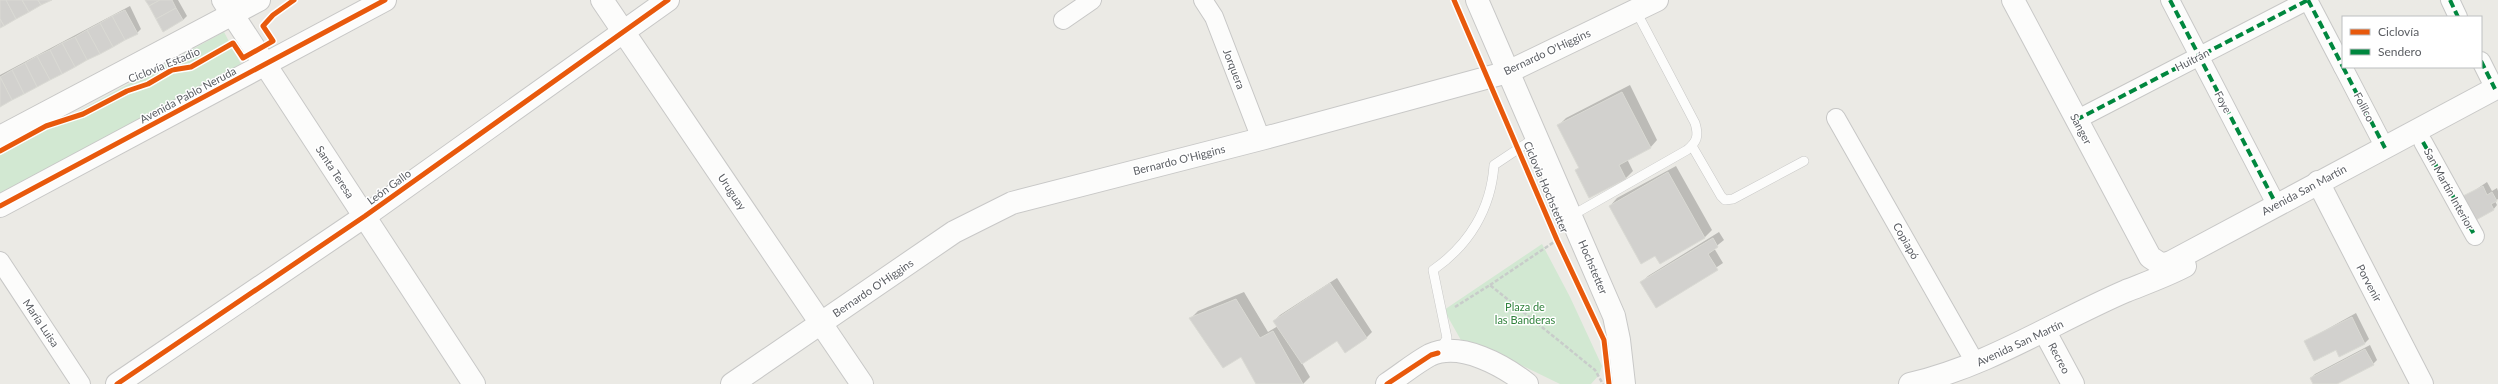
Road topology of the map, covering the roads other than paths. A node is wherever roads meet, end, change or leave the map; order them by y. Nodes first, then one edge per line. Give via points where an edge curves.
1 (259, 0) edge
2 (385, 0) edge
3 (602, 0) edge
4 (668, 0) edge
5 (1092, 0) edge
6 (1203, 0) edge
7 (1477, 0) edge
8 (1657, 0) edge
9 (2013, 0) edge
10 (2170, 0) edge
11 (2308, 0) edge
12 (2450, 0) edge
13 (227, 7) edge
14 (1636, 11) junction
15 (2458, 16) edge
16 (1063, 20) dead end
17 (622, 31) junction
18 (2199, 56) junction
19 (2482, 63) edge
20 (2342, 65) edge
21 (265, 66) junction
22 (2344, 68) edge
23 (1508, 72) junction
24 (2497, 93) edge
25 (1836, 118) dead end
26 (2076, 120) junction
27 (0, 137) edge
28 (1536, 137) junction
29 (1261, 139) junction
30 (2424, 142) junction
31 (1692, 146) junction
32 (2385, 148) junction
33 (1804, 161) dead end
34 (2320, 188) junction
35 (2276, 204) junction
36 (0, 206) edge
37 (365, 216) junction
38 (1571, 216) junction
39 (2475, 236) dead end
40 (2150, 257) junction
41 (0, 261) edge
42 (2126, 291) junction
43 (822, 323) junction
44 (2045, 332) junction
45 (1438, 353) junction
46 (1976, 364) junction
47 (82, 384) edge
48 (118, 384) edge
49 (474, 384) edge
50 (732, 384) edge
51 (862, 384) edge
52 (1386, 384) edge
53 (1527, 384) edge
54 (1624, 384) edge
55 (1910, 384) edge
56 (2073, 384) edge
57 (2422, 384) edge

1 - 13 main road
2 - 21 main road, Avenida Pablo Neruda
3 - 17 main road, Uruguay
4 - 17 main road, León Gallo
5 - 16 street
6 - 29 street, Jorquera via 1214,17
7 - 23 main road, Hochstetter
8 - 14 main road, Bernardo O'Higgins
9 - 26 main road, Sanger
10 - 18 street, Foye
11 - 18 street, Huitrán
11 - 20 street, Folilco
12 - 15 street
13 - 21 main road, Santa Teresa
13 - 27 main road
14 - 23 main road, Bernardo O'Higgins
14 - 31 lane via 1695,124 1698,133
17 - 37 main road, León Gallo
17 - 43 main road, Uruguay
18 - 26 street, Huitrán
18 - 35 street, Foye
19 - 24 street
21 - 36 main road, Avenida Pablo Neruda
21 - 37 main road, Santa Teresa
22 - 32 street, Folilco
23 - 28 main road, Hochstetter
23 - 29 main road, Bernardo O'Higgins
24 - 30 main road, Avenida San Martín
24 - 32 main road, Avenida San Martín
25 - 46 street, Copiapó
26 - 40 main road, Sanger
28 - 38 main road, Hochstetter
28 - 45 lane via 1494,165 1490,192 1477,224 1457,250 1433,270 1447,338
29 - 43 main road, Bernardo O'Higgins via 999,208 954,232
30 - 34 main road, Avenida San Martín
30 - 39 street, San Martín Interior
31 - 33 lane via 1725,200 1733,199
31 - 38 lane
32 - 34 main road, Avenida San Martín
34 - 35 main road, Avenida San Martín
34 - 42 main road, Avenida San Martín via 2158,280
34 - 57 main road, Porvenir
35 - 40 main road, Avenida San Martín via 2171,262 2162,265
37 - 48 main road, León Gallo
37 - 49 main road, Santa Teresa
38 - 54 main road, Hochstetter via 1614,316
40 - 42 main road, Avenida San Martín via 2143,276
41 - 47 street, María Luisa
42 - 44 main road, Avenida San Martín
43 - 50 main road, Bernardo O'Higgins
43 - 51 main road, Uruguay
44 - 46 main road, Avenida San Martín
44 - 56 main road, Recreo
45 - 52 main road
45 - 53 main road via 1456,352 1479,357
46 - 55 main road, Avenida San Martín

